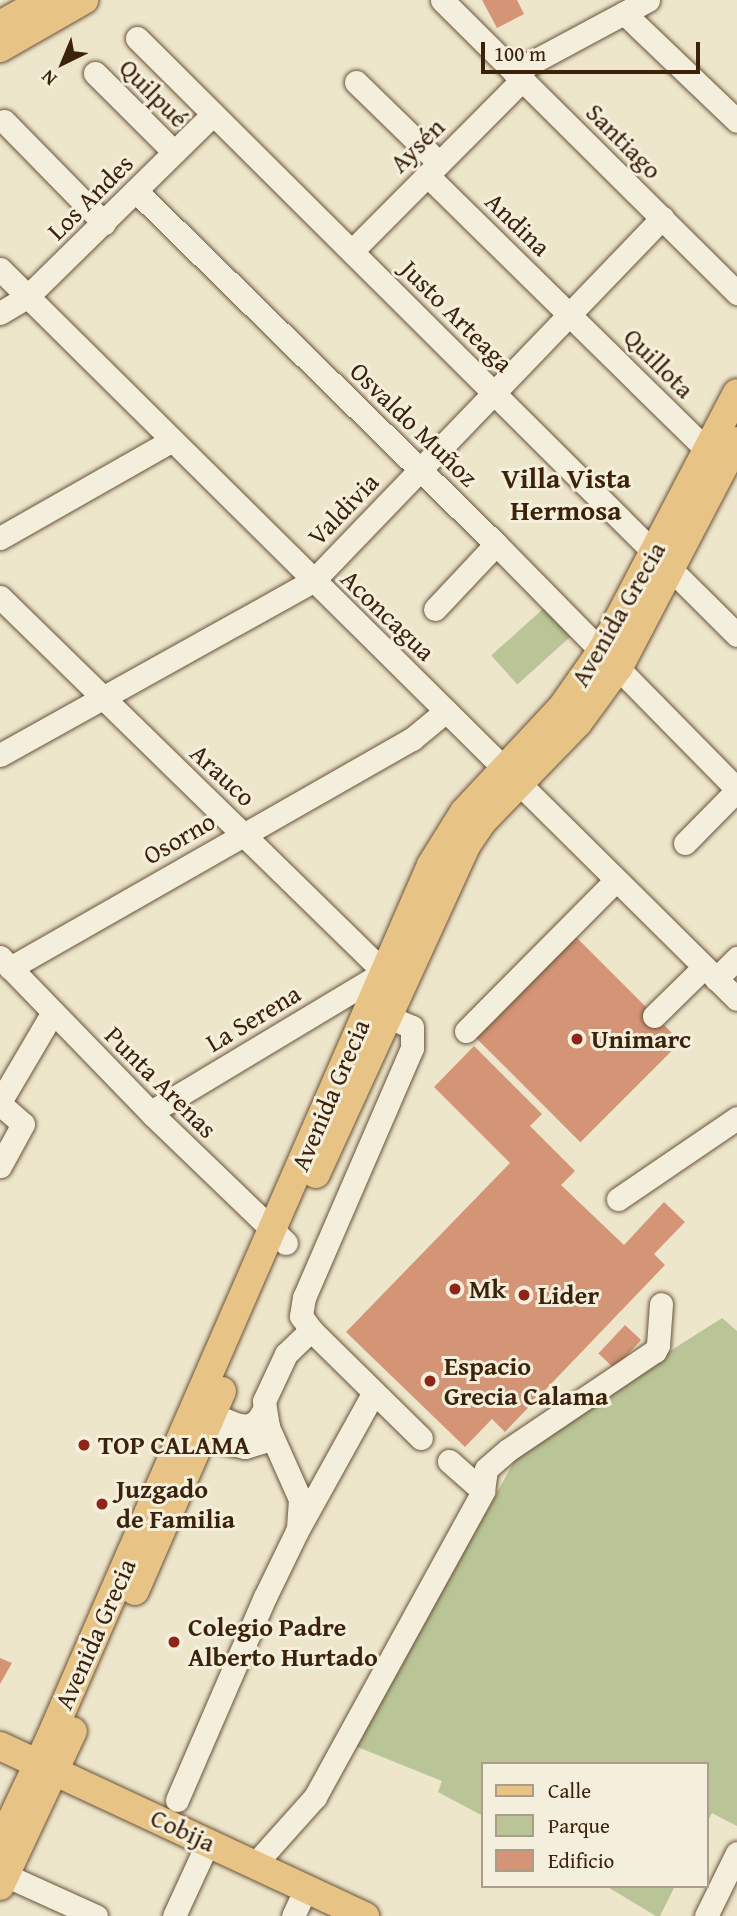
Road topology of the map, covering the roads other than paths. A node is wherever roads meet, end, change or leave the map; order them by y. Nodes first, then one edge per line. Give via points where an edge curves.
1 (44, 0) edge
2 (85, 0) edge
3 (442, 0) edge
4 (648, 0) edge
5 (624, 13) junction
6 (0, 25) edge
7 (136, 38) dead end
8 (0, 48) edge
9 (95, 73) dead end
10 (518, 76) junction
11 (356, 82) dead end
12 (213, 114) junction
13 (4, 121) dead end
14 (737, 121) edge
15 (174, 152) junction
16 (433, 169) junction
17 (137, 192) junction
18 (662, 218) junction
19 (104, 223) junction
20 (352, 251) junction
21 (0, 270) edge
22 (737, 293) edge
23 (27, 297) junction
24 (0, 313) edge
25 (570, 314) junction
26 (495, 392) junction
27 (737, 393) edge
28 (171, 441) junction
29 (737, 442) edge
30 (722, 468) edge
31 (420, 469) junction
32 (0, 538) edge
33 (496, 544) junction
34 (663, 562) junction
35 (313, 581) junction
36 (0, 597) edge
37 (435, 609) dead end
38 (737, 635) edge
39 (610, 658) junction
40 (101, 698) junction
41 (446, 711) junction
42 (0, 755) edge
43 (509, 776) junction
44 (737, 790) edge
45 (243, 833) junction
46 (685, 843) dead end
47 (615, 881) junction
48 (737, 958) edge
49 (5, 963) edge
50 (384, 972) junction
51 (710, 973) junction
52 (737, 999) edge
53 (389, 1010) junction
54 (52, 1012) junction
55 (654, 1016) dead end
56 (466, 1031) dead end
57 (0, 1103) edge
58 (151, 1112) junction
59 (737, 1118) edge
60 (0, 1166) edge
61 (618, 1199) dead end
62 (279, 1236) junction
63 (661, 1304) dead end
64 (310, 1330) junction
65 (373, 1394) junction
66 (266, 1419) junction
67 (207, 1425) junction
68 (421, 1438) dead end
69 (449, 1461) dead end
70 (482, 1491) junction
71 (297, 1531) junction
72 (0, 1746) edge
73 (47, 1768) junction
74 (177, 1800) dead end
75 (208, 1842) junction
76 (0, 1844) edge
77 (737, 1853) edge
78 (255, 1864) junction
79 (3, 1881) edge
80 (306, 1888) junction
81 (96, 1916) edge
82 (174, 1916) edge
83 (293, 1916) edge
84 (365, 1916) edge
85 (706, 1916) edge

1 - 6 main road
2 - 8 main road
3 - 10 street, Santiago
4 - 5 street, Aysén
5 - 10 street, Aysén
5 - 14 street
7 - 12 street, Justo Arteaga
9 - 15 street, Quilpué
10 - 16 street, Aysén
10 - 18 street, Santiago
11 - 16 street, Andina
12 - 15 street, Los Andes
12 - 20 street, Justo Arteaga
13 - 19 street
15 - 17 street, Los Andes
16 - 20 street, Aysén
16 - 25 street, Andina
17 - 19 street, Los Andes
17 - 31 street, Osvaldo Muñoz
18 - 22 street, Santiago
18 - 25 street, Valdivia
19 - 23 street, Los Andes
20 - 26 street, Justo Arteaga
21 - 23 street, Aconcagua
23 - 24 street, Los Andes
23 - 28 street, Aconcagua
25 - 26 street, Valdivia
25 - 30 street, Quillota
26 - 31 street, Valdivia
26 - 34 street, Justo Arteaga
27 - 30 main road, Avenida Grecia
28 - 32 street
28 - 35 street, Aconcagua
29 - 30 main road, Avenida Grecia
30 - 34 main road, Avenida Grecia
31 - 33 street, Osvaldo Muñoz
31 - 35 street, Valdivia
33 - 37 street
33 - 39 street, Osvaldo Muñoz
34 - 38 street, Justo Arteaga
34 - 39 main road, Avenida Grecia
35 - 40 street, Valdivia
35 - 41 street, Aconcagua
36 - 40 street, Arauco
39 - 43 main road, Avenida Grecia via 562,707
39 - 44 street, Osvaldo Muñoz
40 - 42 street, Valdivia
40 - 45 street, Arauco
41 - 43 street, Aconcagua
41 - 45 street, Osorno via 412,739
43 - 47 street, Aconcagua
43 - 50 main road, Avenida Grecia via 450,832
43 - 53 main road, Avenida Grecia via 466,846
44 - 46 street
45 - 49 street, Osorno
45 - 50 street, Arauco
47 - 51 street, Aconcagua
47 - 56 street
48 - 51 street
49 - 54 street, Punta Arenas
50 - 53 street
50 - 58 street, La Serena
50 - 62 main road, Avenida Grecia
51 - 52 street, Aconcagua
51 - 55 street
53 - 62 main road, Avenida Grecia
53 - 64 street via 412,1027 412,1048 304,1297 302,1316
54 - 57 street
54 - 58 street, Punta Arenas
57 - 60 street via 23,1124
58 - 62 street, Punta Arenas
59 - 61 street
62 - 67 main road, Avenida Grecia
62 - 73 main road, Avenida Grecia
63 - 70 street via 655,1351 508,1450 486,1469
64 - 65 street
64 - 66 street via 277,1368 266,1391
65 - 68 street
65 - 71 street
66 - 67 street via 261,1442 245,1447
66 - 71 street via 300,1499
67 - 73 main road, Avenida Grecia
69 - 70 street
70 - 78 street via 315,1797
71 - 74 street
72 - 73 main road, Cobija
73 - 75 main road, Cobija
73 - 76 main road, Avenida Grecia
73 - 79 main road, Avenida Grecia
75 - 78 main road, Cobija
75 - 82 street
77 - 85 street
78 - 80 main road, Cobija
79 - 81 street
80 - 83 street
80 - 84 main road, Cobija

